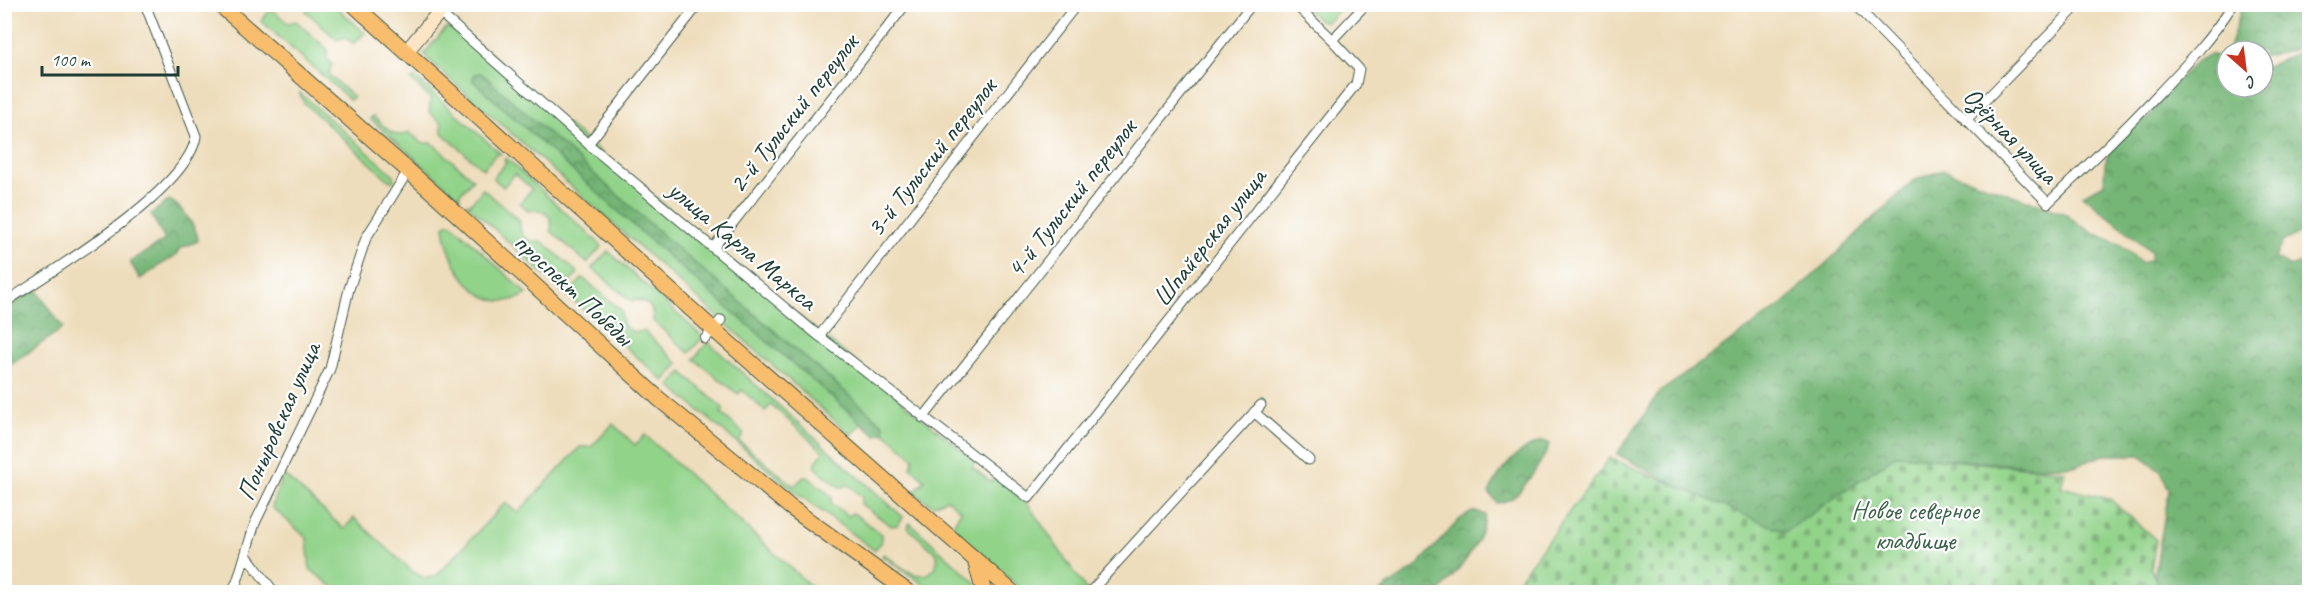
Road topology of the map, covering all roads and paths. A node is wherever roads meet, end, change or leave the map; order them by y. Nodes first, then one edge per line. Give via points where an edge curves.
1 (146, 4) edge
2 (219, 4) edge
3 (353, 4) edge
4 (699, 4) edge
5 (906, 4) edge
6 (1077, 4) edge
7 (1252, 4) edge
8 (1295, 4) edge
9 (1366, 4) edge
10 (1854, 4) edge
11 (2079, 4) edge
12 (2233, 4) edge
13 (443, 9) edge
14 (1332, 40) junction
15 (406, 52) junction
16 (1966, 120) junction
17 (588, 144) junction
18 (408, 171) junction
19 (714, 248) junction
20 (4, 303) edge
21 (819, 336) junction
22 (924, 418) junction
23 (1310, 460) dead end
24 (1029, 498) joint
25 (246, 555) junction
26 (974, 559) junction
27 (231, 592) edge
28 (274, 592) edge
29 (908, 592) edge
30 (984, 592) edge
31 (1012, 592) edge
32 (1090, 592) edge

1 - 20 street via 196,136 189,158 148,203
2 - 18 main road, проспект Победы
3 - 15 main road
4 - 17 street
5 - 19 street, 2-й Тульский переулок
6 - 21 street, 3-й Тульский переулок
7 - 22 street, 4-й Тульский переулок
8 - 14 street
9 - 14 street
10 - 16 street, Озёрная улица
11 - 16 street
12 - 16 street, Озёрная улица via 2213,36 2048,203
13 - 15 main road
13 - 17 street, улица Карла Маркса
14 - 24 street, Шпайерская улица via 1359,69 1356,84
15 - 26 main road
17 - 19 street, улица Карла Маркса
18 - 25 street, Поныровская улица via 366,238 330,369 255,522
18 - 29 main road, проспект Победы via 659,399 790,507
19 - 21 street, улица Карла Маркса
21 - 22 street, улица Карла Маркса
22 - 24 street, улица Карла Маркса
23 - 32 street via 1258,408
25 - 27 street, Поныровская улица
25 - 28 street
26 - 30 main road
26 - 31 main road

